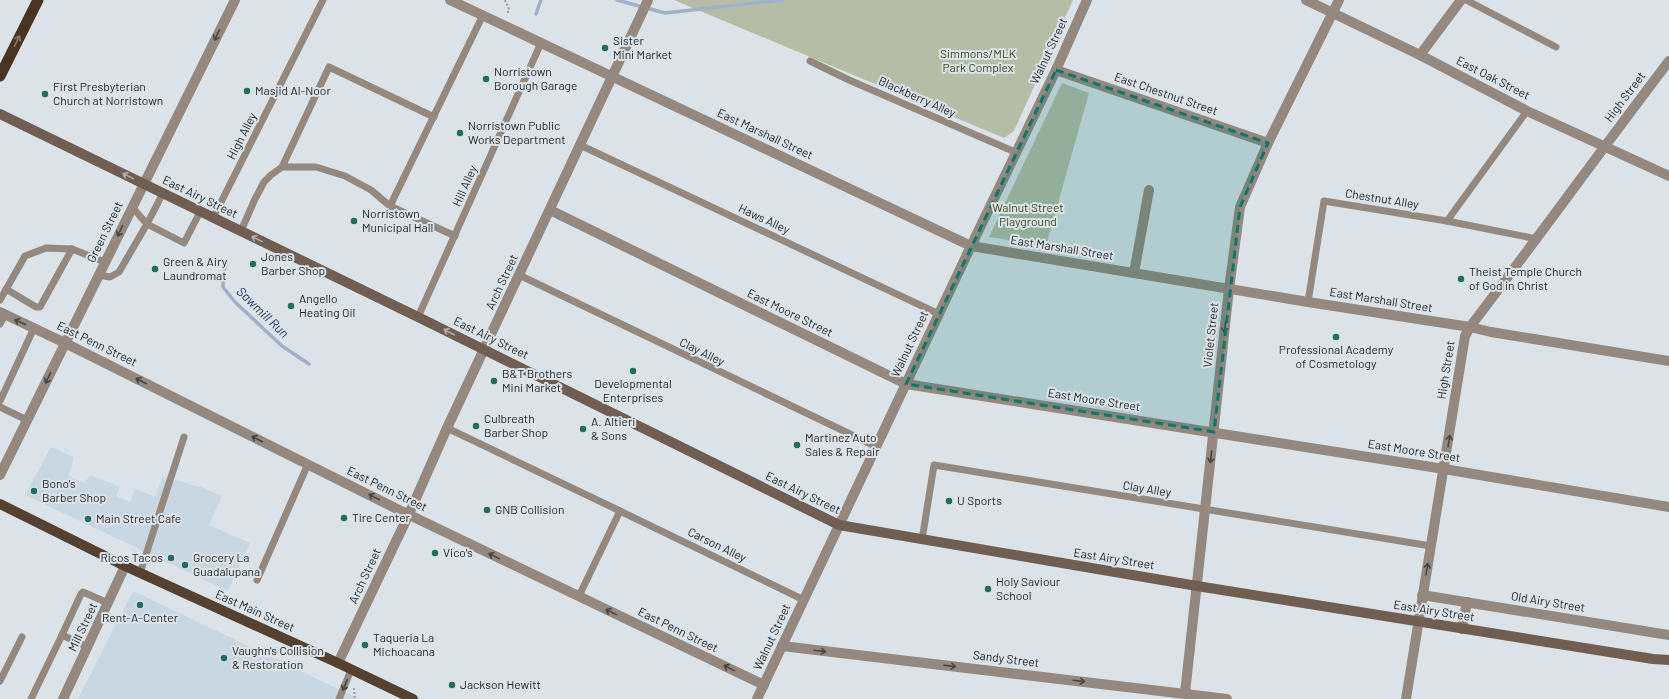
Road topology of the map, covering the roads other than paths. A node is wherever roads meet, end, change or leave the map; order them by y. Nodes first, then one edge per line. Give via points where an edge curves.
1 (38, 0) edge
2 (234, 0) edge
3 (323, 0) edge
4 (450, 0) edge
5 (648, 0) edge
6 (1087, 0) edge
7 (1306, 0) edge
8 (1339, 0) edge
9 (1461, 0) edge
10 (1466, 0) edge
11 (1333, 13) junction
12 (483, 15) junction
13 (541, 43) junction
14 (1556, 47) dead end
15 (1420, 55) junction
16 (810, 61) dead end
17 (1669, 61) edge
18 (1056, 70) junction
19 (0, 76) edge
20 (611, 76) junction
21 (1527, 111) junction
22 (0, 114) edge
23 (434, 117) junction
24 (1268, 143) junction
25 (580, 145) junction
26 (1605, 145) junction
27 (1015, 152) junction
28 (282, 167) junction
29 (1669, 176) edge
30 (143, 183) junction
31 (1149, 190) dead end
32 (163, 193) junction
33 (390, 206) junction
34 (132, 207) junction
35 (550, 210) junction
36 (200, 212) junction
37 (213, 218) junction
38 (1447, 221) junction
39 (147, 224) junction
40 (241, 231) junction
41 (455, 236) junction
42 (1537, 239) junction
43 (971, 246) junction
44 (72, 249) junction
45 (105, 262) junction
46 (1134, 273) junction
47 (98, 274) junction
48 (519, 275) junction
49 (1229, 289) junction
50 (6, 290) junction
51 (0, 300) edge
52 (1308, 302) junction
53 (2, 314) edge
54 (939, 314) junction
55 (418, 317) junction
56 (0, 324) edge
57 (1470, 327) junction
58 (34, 328) junction
59 (65, 343) junction
60 (484, 350) junction
61 (1669, 361) edge
62 (906, 384) junction
63 (0, 401) edge
64 (0, 407) edge
65 (27, 420) junction
66 (447, 428) junction
67 (1214, 432) junction
68 (184, 437) dead end
69 (877, 447) junction
70 (308, 464) junction
71 (1444, 469) junction
72 (0, 475) edge
73 (0, 504) edge
74 (1669, 507) edge
75 (1206, 510) junction
76 (620, 511) junction
77 (408, 514) junction
78 (839, 525) junction
79 (922, 540) junction
80 (1431, 546) junction
81 (125, 566) junction
82 (140, 573) junction
83 (257, 580) dead end
84 (1197, 586) junction
85 (1422, 595) junction
86 (579, 596) junction
87 (804, 600) junction
88 (1467, 602) junction
89 (108, 603) junction
90 (1418, 621) junction
91 (1462, 629) junction
92 (62, 635) junction
93 (1669, 635) edge
94 (22, 637) dead end
95 (782, 646) junction
96 (88, 647) junction
97 (1669, 660) edge
98 (338, 663) junction
99 (351, 670) junction
100 (0, 681) edge
101 (764, 685) junction
102 (1185, 693) junction
103 (31, 699) edge
104 (63, 699) edge
105 (339, 699) edge
106 (413, 699) edge
107 (757, 699) edge
108 (1227, 699) edge
109 (1406, 699) edge

19 -> 1 highway
2 -> 30 street, Green Street
3 - 37 lane, High Alley
4 - 12 street, East Marshall Street
5 - 20 street, Arch Street
6 - 18 street, Walnut Street
7 - 11 street, East Oak Street
8 - 11 street, Violet Street
9 - 15 street
10 - 14 lane
11 - 15 street, East Oak Street
11 - 24 street, Violet Street
12 - 13 street, East Marshall Street
12 - 23 lane
13 - 20 street, East Marshall Street
13 - 41 lane, Hill Alley
15 - 21 street, East Oak Street
16 - 27 lane, Blackberry Alley
17 - 26 street, High Street
18 - 24 street, East Chestnut Street
18 - 27 street, Walnut Street
20 - 25 street, Arch Street
20 - 43 street, East Marshall Street
21 - 26 street, East Oak Street
21 - 38 lane
30 -> 22 main road, East Airy Street
23 - 28 lane via 329,67
23 - 33 lane
24 - 49 street, Violet Street via 1240,207
25 - 35 street, Arch Street
25 - 54 lane, Haws Alley
26 - 29 street, East Oak Street
26 - 42 street, High Street
27 - 43 street, Walnut Street
28 - 33 lane via 316,166 345,176 372,190
28 - 40 lane via 264,182
30 - 32 main road, East Airy Street
30 - 34 street, Green Street
31 - 46 street
32 - 36 main road, East Airy Street
32 - 39 lane
33 - 41 lane
34 - 39 lane
34 -> 45 street, Green Street
35 - 48 street, Arch Street
35 - 62 street, East Moore Street
36 - 37 main road, East Airy Street
36 - 39 lane via 184,243
37 - 40 main road, East Airy Street
38 - 42 lane, Chestnut Alley
38 - 52 lane, Chestnut Alley via 1324,201
39 - 47 lane via 119,272 110,277
55 -> 40 main road, East Airy Street
41 - 55 lane, Hill Alley
42 - 57 street, High Street
43 - 46 street, East Marshall Street
43 - 54 street, Walnut Street
44 - 45 lane
44 - 50 lane via 46,248 25,256
44 - 50 lane via 40,307
45 - 47 street, Green Street
46 - 49 street, East Marshall Street
47 - 59 street, Green Street
48 - 60 street, Arch Street
48 - 69 lane, Clay Alley
49 - 52 street, East Marshall Street
49 -> 67 street, Violet Street
50 - 51 lane
52 - 57 street, East Marshall Street
53 - 56 lane
58 -> 53 street, East Penn Street
54 - 62 street, Walnut Street
60 -> 55 main road, East Airy Street
57 - 61 street, East Marshall Street
71 -> 57 street, High Street via 1465,336
58 - 59 street, East Penn Street
58 - 63 lane
59 -> 65 street, Green Street
70 -> 59 street, East Penn Street
60 - 66 street, Arch Street
60 - 78 main road, East Airy Street
62 - 67 street, East Moore Street
62 - 69 street, Walnut Street
64 - 65 lane
65 - 72 street, Green Street
66 - 76 lane, Carson Alley
66 - 77 street, Arch Street
67 - 71 street, East Moore Street
67 -> 75 street, Violet Street
68 - 82 lane
69 - 78 street, Walnut Street
77 -> 70 street, East Penn Street
70 - 83 lane
71 - 74 street, East Moore Street
71 - 80 street, High Street
73 - 81 main road, East Main Street
75 - 79 lane, Clay Alley via 934,465
75 - 80 lane, Clay Alley
75 - 84 street, Violet Street
76 - 86 lane
76 - 87 lane, Carson Alley
86 -> 77 street, East Penn Street
77 - 98 street, Arch Street
78 - 79 main road, East Airy Street
78 - 87 street, Walnut Street
79 - 84 main road, East Airy Street
85 -> 80 street, High Street
81 - 82 main road, East Main Street
81 - 89 street, Mill Street
82 - 98 main road, East Main Street
84 - 90 main road, East Airy Street
84 - 102 street, Violet Street
85 - 88 street, Old Airy Street
85 - 90 street, High Street
101 -> 86 street, East Penn Street
87 - 95 street, Walnut Street
88 - 91 street
88 - 93 street, Old Airy Street
89 - 92 lane via 83,592
89 - 96 street, Mill Street
90 - 91 main road, East Airy Street
90 - 109 street, High Street
91 - 97 main road, East Airy Street
92 - 96 lane
92 - 103 lane
94 - 100 lane
95 - 101 street, Walnut Street
95 -> 102 street, Sandy Street
96 - 104 street, Mill Street
98 - 99 main road, East Main Street
99 -> 105 lane
99 - 106 main road, East Main Street
101 - 107 street, Walnut Street
102 - 108 street, Sandy Street

